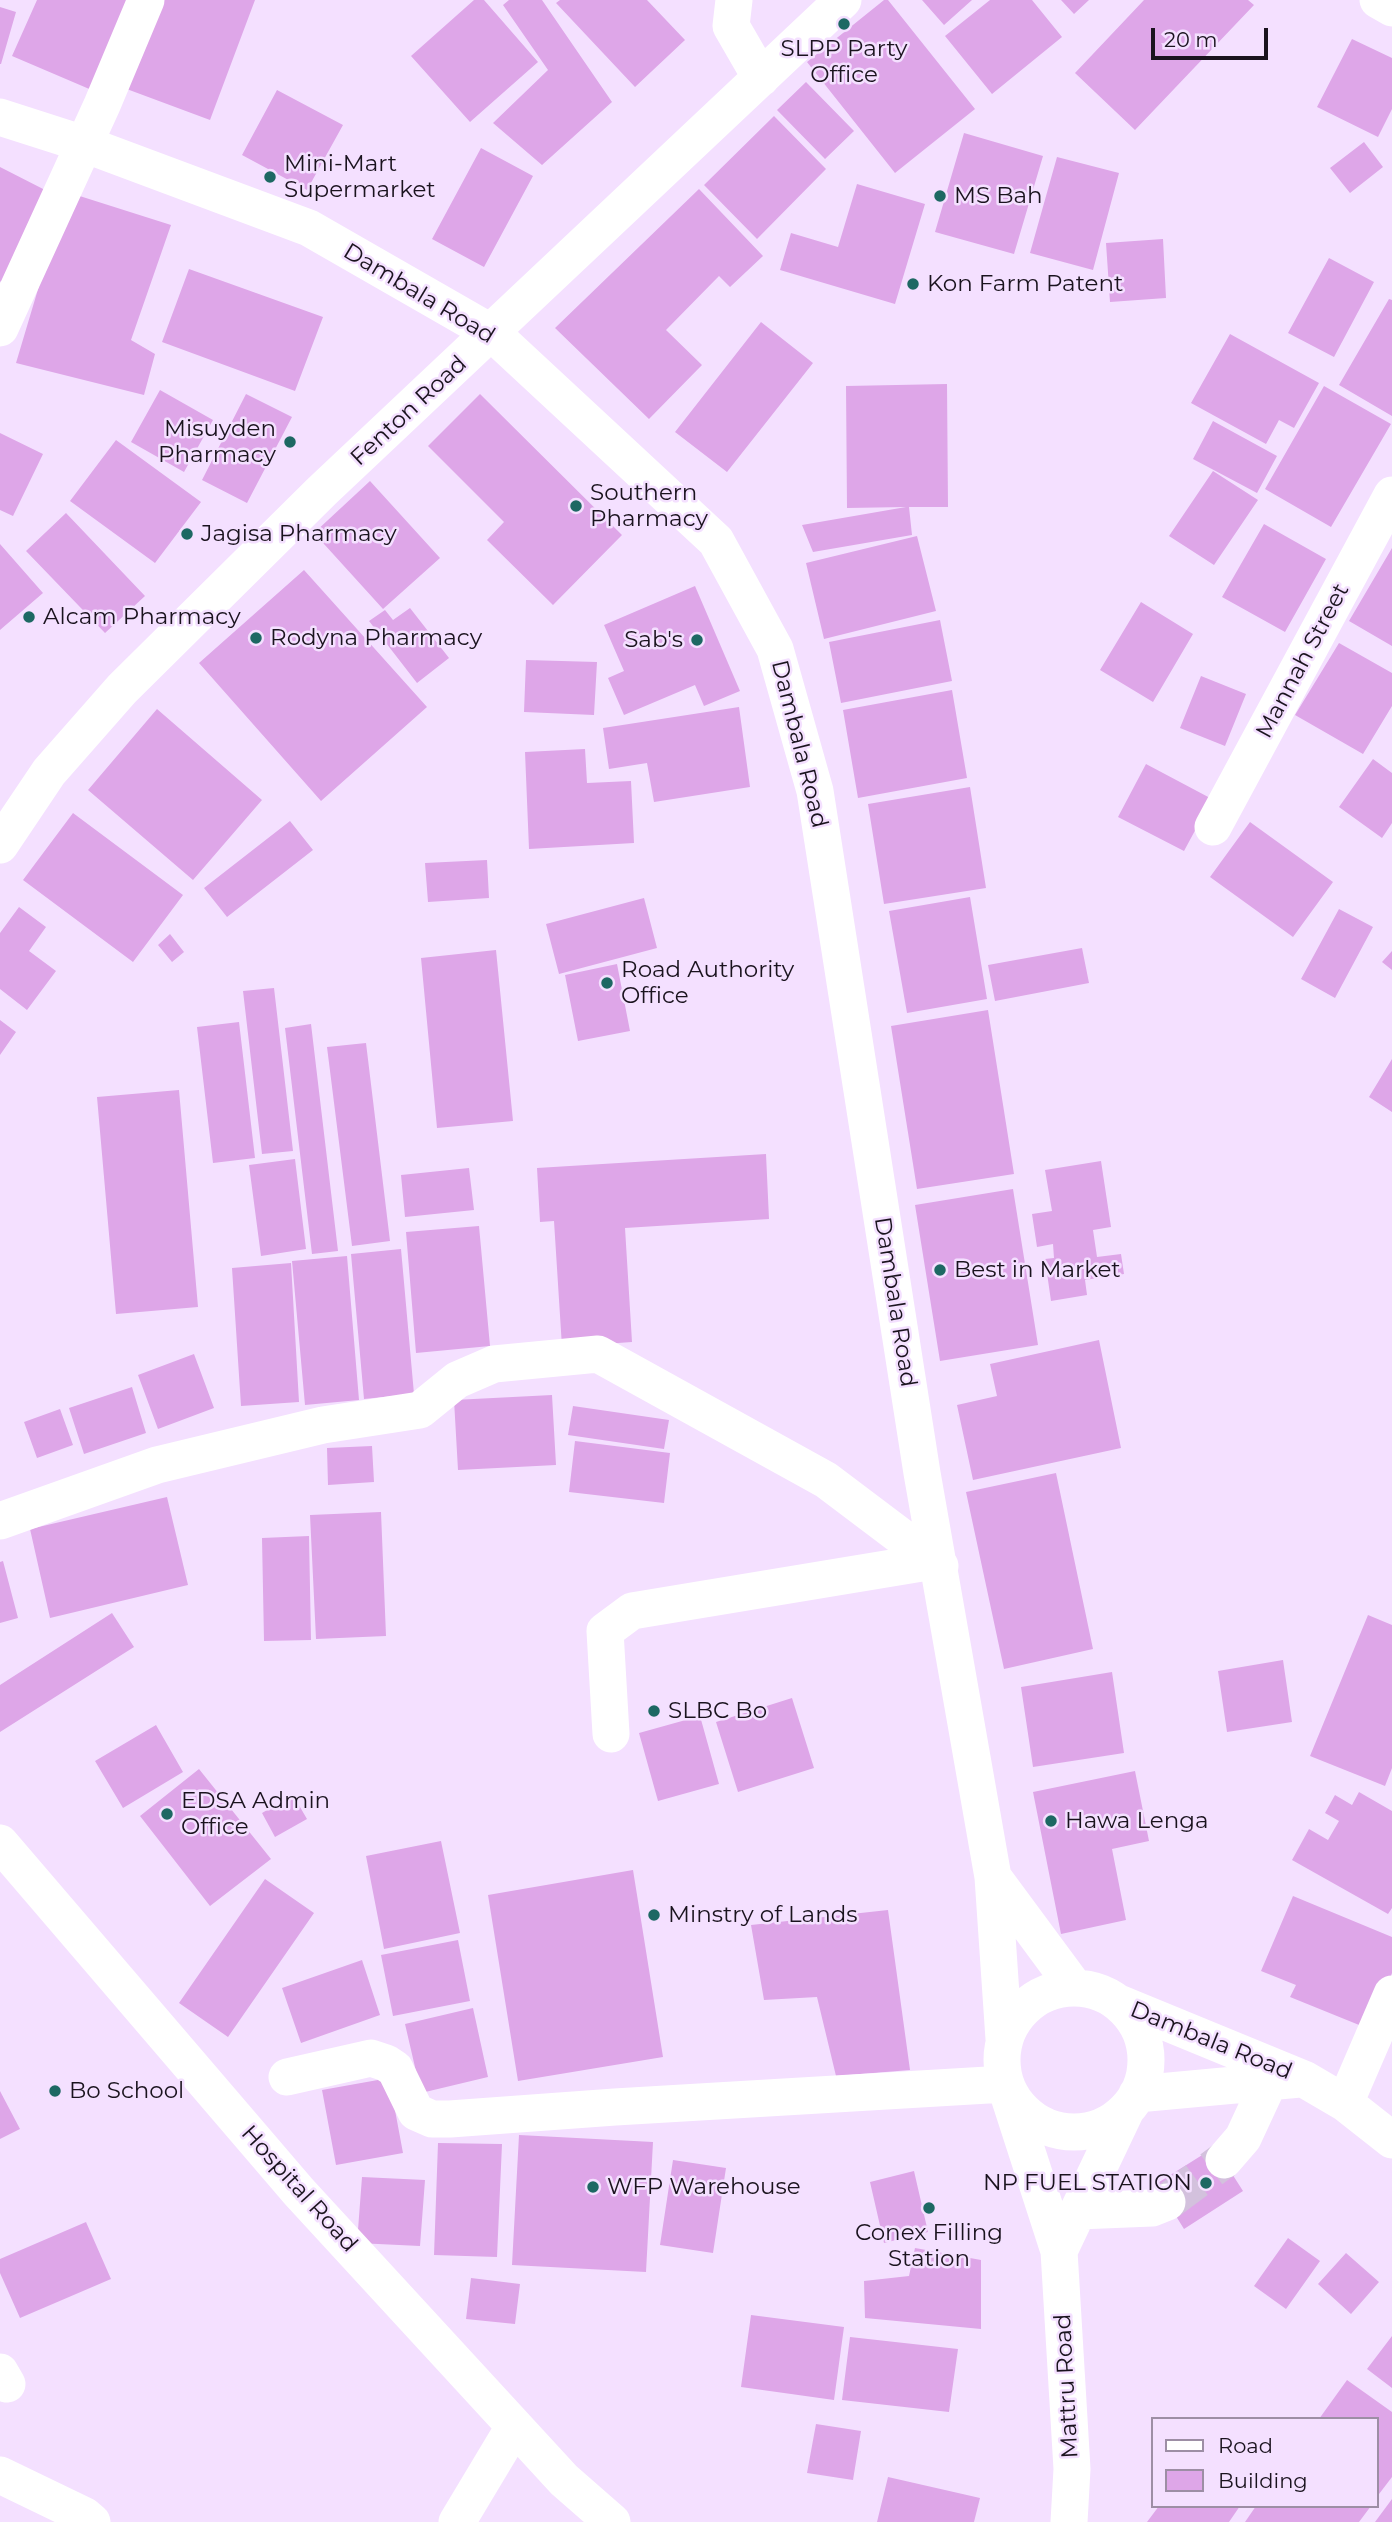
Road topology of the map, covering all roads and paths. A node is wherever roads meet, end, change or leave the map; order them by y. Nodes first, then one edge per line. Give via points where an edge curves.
1 (146, 0) edge
2 (734, 0) edge
3 (843, 0) edge
4 (1378, 0) edge
5 (1392, 8) edge
6 (761, 78) junction
7 (0, 117) edge
8 (84, 144) junction
9 (0, 328) edge
10 (492, 333) junction
11 (1392, 495) edge
12 (1213, 827) dead end
13 (0, 845) edge
14 (0, 1521) edge
15 (937, 1563) junction
16 (611, 1734) dead end
17 (0, 1843) edge
18 (993, 1877) junction
19 (1075, 1988) junction
20 (1392, 1994) edge
21 (1119, 2003) junction
22 (1004, 2039) junction
23 (287, 2077) dead end
24 (1287, 2081) junction
25 (1005, 2084) junction
26 (1132, 2102) junction
27 (1345, 2103) junction
28 (1392, 2140) edge
29 (1224, 2160) tunnel mouth
30 (1167, 2202) tunnel mouth
31 (1077, 2211) junction
32 (1059, 2250) junction
33 (514, 2427) junction
34 (0, 2475) edge
35 (92, 2522) edge
36 (457, 2522) edge
37 (612, 2522) edge
38 (1069, 2522) edge

1 - 8 street
2 - 6 street via 731,26
3 - 6 street, Fenton Road
4 - 5 street
6 - 10 street, Fenton Road
7 - 8 street, Dambala Road
8 - 9 street
8 - 10 street, Dambala Road via 309,228
10 - 13 street, Fenton Road via 322,491 122,689 49,772
10 - 15 street, Dambala Road via 716,541 775,649 815,791
11 - 12 street, Mannah Street
14 - 15 street via 158,1465 323,1425 420,1410 457,1380 494,1364 598,1354 826,1480
15 - 16 street via 632,1611 606,1631
15 - 18 street, Dambala Road
17 - 33 street, Hospital Road via 299,2192
18 - 19 street, Dambala Road
18 - 22 street, Dambala Road
19 - 21 street via 1098,1992
19 - 22 street via 1052,1991 1031,2002
20 - 27 street
21 - 24 street, Dambala Road
21 - 26 street via 1136,2022 1144,2045 1145,2070
22 - 25 street
23 - 25 street via 371,2058 395,2069 416,2112 432,2119
24 - 26 street, Dambala Road
24 - 27 street, Dambala Road
24 - 29 street
25 - 26 street via 1017,2105 1035,2122 1058,2131 1082,2132 1105,2125
25 - 32 street, Mattru Road
26 - 31 street, Mattru Road
27 - 28 street, Dambala Road
30 - 31 street via 1152,2208
31 - 32 street, Mattru Road
32 - 38 street, Mattru Road via 1072,2469
33 - 36 street
33 - 37 street, Hospital Road
34 - 35 street

